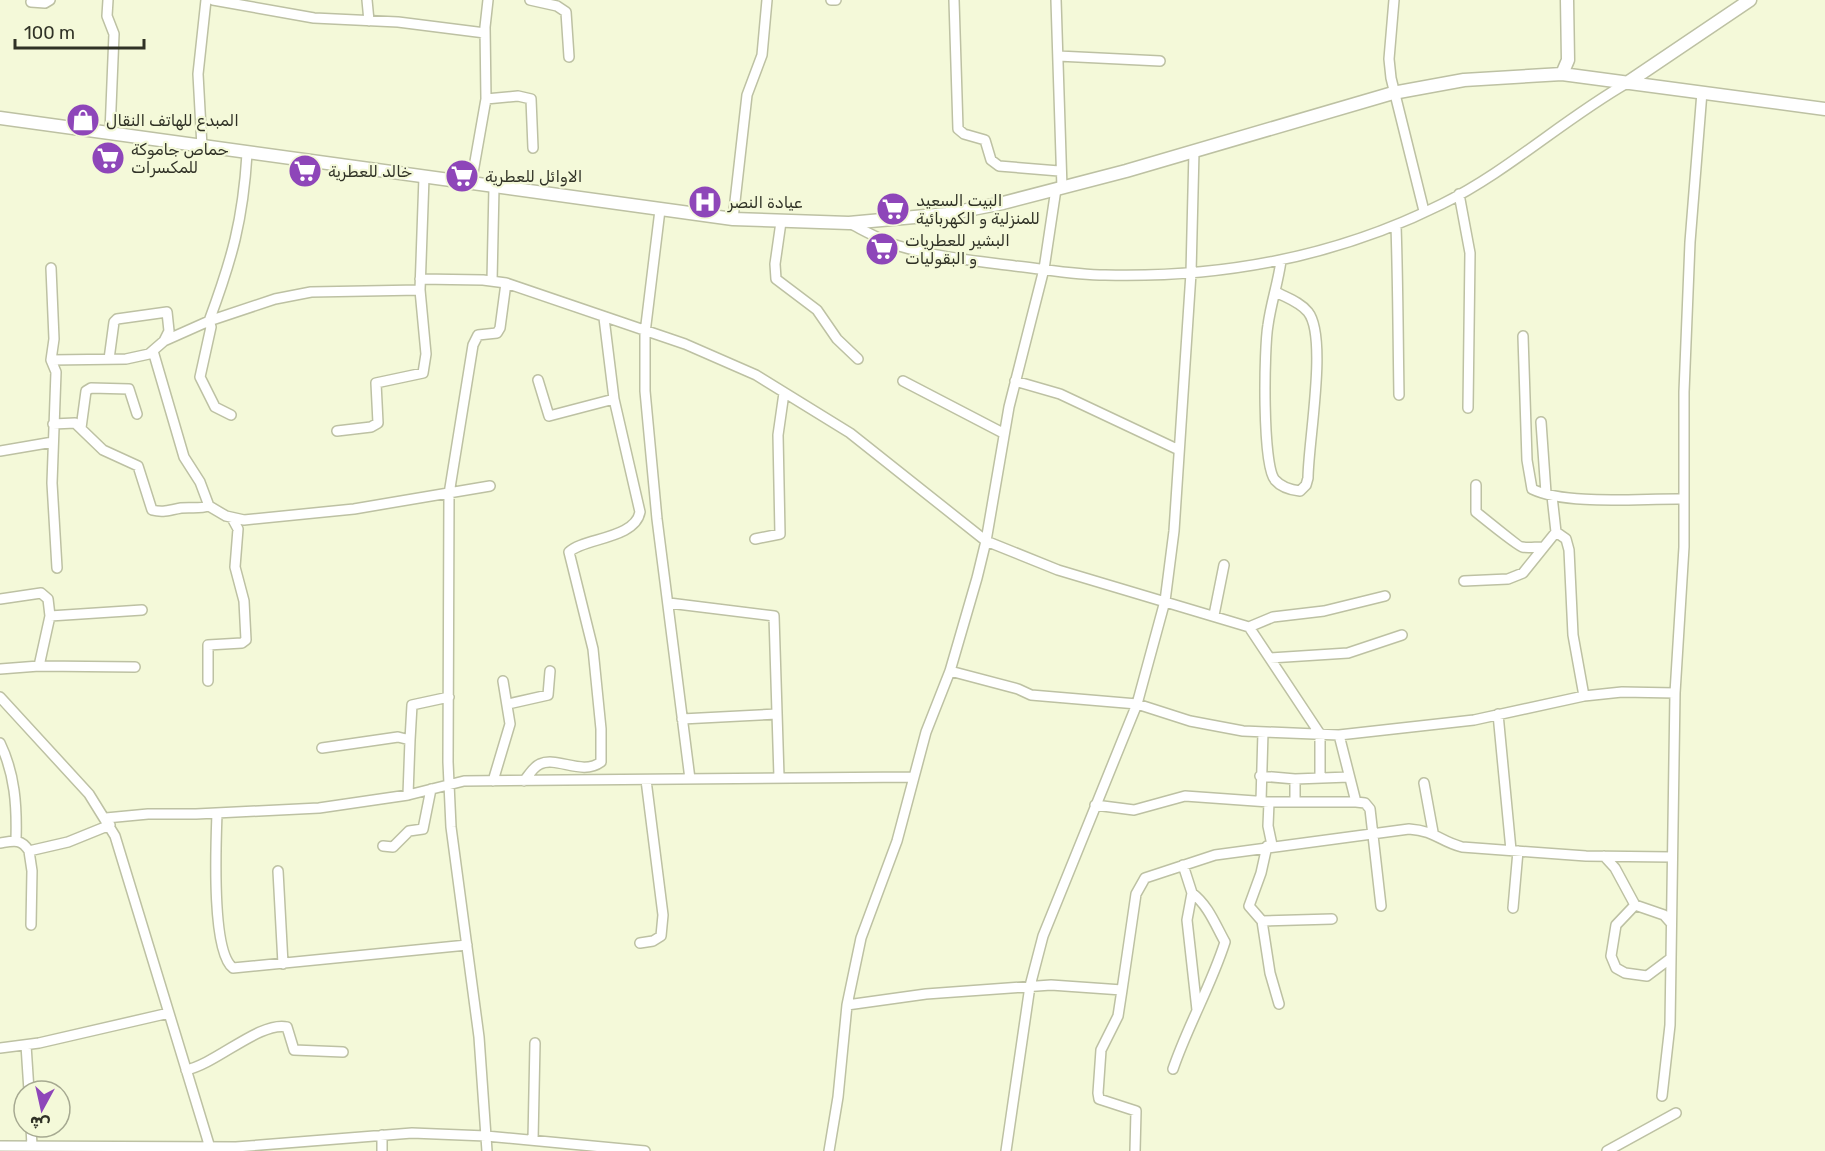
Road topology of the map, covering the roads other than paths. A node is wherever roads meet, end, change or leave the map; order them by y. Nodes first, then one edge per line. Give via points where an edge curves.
1 (50, 0) edge
2 (108, 0) edge
3 (206, 0) edge
4 (213, 0) edge
5 (367, 0) edge
6 (488, 0) edge
7 (530, 0) edge
8 (767, 0) edge
9 (772, 0) edge
10 (954, 0) edge
11 (1056, 0) edge
12 (1394, 0) edge
13 (1567, 0) edge
14 (1750, 0) edge
15 (31, 2) dead end
16 (369, 21) junction
17 (485, 33) junction
18 (1058, 56) junction
19 (569, 57) dead end
20 (1160, 61) dead end
21 (1562, 74) junction
22 (1627, 83) junction
23 (1702, 92) junction
24 (1394, 93) junction
25 (486, 99) junction
26 (1825, 109) edge
27 (0, 118) edge
28 (110, 132) junction
29 (202, 147) junction
30 (533, 148) dead end
31 (1194, 151) junction
32 (247, 154) junction
33 (1059, 171) junction
34 (424, 177) junction
35 (471, 184) junction
36 (494, 187) junction
37 (1059, 189) junction
38 (1459, 194) junction
39 (660, 210) junction
40 (1424, 211) junction
41 (733, 219) junction
42 (781, 222) junction
43 (849, 224) junction
44 (1396, 226) junction
45 (1281, 261) junction
46 (51, 268) dead end
47 (1044, 269) junction
48 (1191, 273) junction
49 (420, 279) junction
50 (492, 281) junction
51 (506, 283) junction
52 (420, 290) junction
53 (1276, 292) junction
54 (604, 318) junction
55 (209, 321) junction
56 (645, 333) junction
57 (1523, 336) dead end
58 (164, 341) junction
59 (153, 351) junction
60 (858, 358) dead end
61 (109, 359) junction
62 (51, 360) junction
63 (538, 380) dead end
64 (903, 381) dead end
65 (1015, 381) junction
66 (784, 393) junction
67 (1399, 395) dead end
68 (614, 399) junction
69 (1468, 408) dead end
70 (137, 414) dead end
71 (231, 414) dead end
72 (1541, 422) dead end
73 (53, 424) junction
74 (81, 428) junction
75 (337, 431) dead end
76 (1003, 433) junction
77 (53, 442) junction
78 (1179, 450) junction
79 (0, 451) edge
80 (1476, 485) dead end
81 (490, 486) dead end
82 (449, 494) junction
83 (1549, 495) junction
84 (1684, 499) junction
85 (209, 506) junction
86 (232, 518) junction
87 (1556, 532) junction
88 (755, 539) dead end
89 (986, 541) junction
90 (1542, 547) junction
91 (1224, 565) dead end
92 (57, 568) dead end
93 (1464, 580) dead end
94 (1385, 596) dead end
95 (0, 599) edge
96 (1165, 601) junction
97 (669, 603) junction
98 (142, 610) dead end
99 (1214, 615) junction
100 (50, 616) junction
101 (1249, 627) junction
102 (1402, 635) dead end
103 (1270, 658) junction
104 (39, 666) junction
105 (135, 667) dead end
106 (0, 669) edge
107 (550, 671) dead end
108 (950, 671) junction
109 (208, 681) dead end
110 (503, 681) dead end
111 (1675, 693) junction
112 (1584, 696) junction
113 (449, 697) junction
114 (0, 698) edge
115 (508, 704) junction
116 (1137, 704) junction
117 (777, 714) junction
118 (1498, 714) junction
119 (682, 719) junction
120 (1263, 732) junction
121 (1320, 734) junction
122 (1339, 735) junction
123 (410, 740) junction
124 (0, 743) edge
125 (322, 748) dead end
126 (1260, 776) junction
127 (779, 777) junction
128 (914, 777) junction
129 (1349, 777) junction
130 (1320, 778) junction
131 (1294, 779) junction
132 (646, 780) junction
133 (690, 780) junction
134 (493, 781) junction
135 (524, 781) junction
136 (448, 783) junction
137 (1424, 783) dead end
138 (431, 789) junction
139 (408, 795) junction
140 (1265, 801) junction
141 (1295, 802) junction
142 (1356, 802) junction
143 (1095, 805) junction
144 (217, 813) junction
145 (108, 822) junction
146 (1433, 832) junction
147 (1374, 833) junction
148 (16, 840) junction
149 (0, 843) edge
150 (383, 846) dead end
151 (1270, 846) junction
152 (1515, 850) junction
153 (29, 851) junction
154 (1604, 856) junction
155 (1671, 857) junction
156 (1183, 864) junction
157 (278, 871) dead end
158 (1192, 893) junction
159 (1635, 905) junction
160 (1381, 906) dead end
161 (1513, 908) dead end
162 (1332, 919) dead end
163 (1262, 921) junction
164 (1671, 923) junction
165 (30, 925) dead end
166 (640, 943) dead end
167 (467, 945) junction
168 (1671, 958) junction
169 (283, 964) junction
170 (1030, 986) junction
171 (1122, 990) junction
172 (1279, 1004) dead end
173 (847, 1005) junction
174 (170, 1013) junction
175 (1197, 1013) junction
176 (535, 1043) dead end
177 (26, 1045) junction
178 (0, 1048) edge
179 (343, 1052) dead end
180 (1173, 1069) dead end
181 (186, 1070) junction
182 (28, 1079) edge
183 (1662, 1096) dead end
184 (1676, 1113) dead end
185 (382, 1135) junction
186 (486, 1136) junction
187 (32, 1139) edge
188 (533, 1140) junction
189 (32, 1146) junction
190 (2, 1148) edge
191 (123, 1148) edge
192 (580, 1148) edge
193 (211, 1149) edge
194 (382, 1151) edge
195 (487, 1151) edge
196 (645, 1151) edge
197 (829, 1151) edge
198 (1006, 1151) edge
199 (1135, 1151) edge
200 (1607, 1151) edge

1 - 15 street
2 - 28 street via 107,16 114,34
3 - 29 street via 198,74
4 - 16 street via 314,18
5 - 16 street
6 - 17 street
7 - 19 street via 566,12
8 - 9 street
8 - 41 street via 762,56 747,95
10 - 33 street via 958,129 986,140 991,160 999,166
11 - 18 street
12 - 24 street via 1389,59
13 - 21 street via 1568,60
14 - 22 street
16 - 17 street
17 - 25 street
18 - 20 street
18 - 33 street
21 - 22 street
21 - 24 street via 1464,80
22 - 23 street
22 - 38 street via 1583,108
23 - 26 street
23 - 84 street via 1690,242
24 - 31 street
24 - 40 street
25 - 30 street via 531,99
25 - 35 street
27 - 28 street
28 - 29 street
29 - 32 street
31 - 37 street
31 - 48 street
32 - 34 street
32 - 55 street via 236,244
33 - 37 street
34 - 35 street
34 - 49 street
35 - 36 street
36 - 39 street
36 - 50 street
37 - 43 street via 947,214
37 - 47 street
38 - 40 street
38 - 69 street via 1470,253
39 - 41 street
39 - 56 street
40 - 44 street
41 - 42 street
42 - 43 street
42 - 60 street via 776,279 817,310 837,339
43 - 47 street via 898,246
44 - 45 street via 1321,252
44 - 67 street
45 - 48 street
45 - 53 street
46 - 62 street
47 - 48 street via 1103,275
47 - 65 street
48 - 78 street
49 - 50 street
49 - 52 street
50 - 51 street
51 - 54 street
51 - 82 street via 500,328 497,333 478,335 473,345
52 - 55 street via 311,292
52 - 75 street via 426,354 423,373 376,383 378,423
53 - 53 street via 1268,325 1269,467 1275,480 1290,490 1300,491 1308,478 1317,346 1307,310
54 - 56 street
54 - 68 street
55 - 58 street
55 - 71 street via 200,377 215,407
56 - 66 street via 712,355
56 - 97 street via 645,391
57 - 83 street via 1529,483 1532,489
58 - 59 street
58 - 61 street via 169,331 167,312 117,319
59 - 61 street via 137,357
59 - 85 street via 184,457
61 - 62 street
62 - 73 street via 56,372
63 - 68 street via 549,416
64 - 76 street
65 - 76 street
65 - 78 street via 1060,394
66 - 88 street via 778,435 780,534
66 - 89 street via 850,434
68 - 135 street via 640,515 617,533 569,552 592,649 602,729 601,762 579,767 545,762
70 - 74 street via 129,389 91,388 86,391
72 - 83 street
73 - 74 street via 71,422
73 - 77 street
74 - 85 street via 103,450 138,466 152,510 168,513
76 - 89 street
77 - 79 street
77 - 92 street
78 - 96 street
80 - 90 street via 1476,512 1482,518 1507,534 1514,544 1523,548
81 - 82 street
82 - 86 street via 354,509
82 - 113 street
83 - 84 street
83 - 87 street
84 - 111 street
85 - 86 street
86 - 109 street via 238,529 235,567 244,601 246,640 242,644 208,645
87 - 90 street
87 - 112 street via 1566,539 1569,550 1573,635
89 - 96 street via 1058,570
89 - 108 street
90 - 93 street via 1524,573 1509,579
91 - 99 street
94 - 101 street via 1324,611 1273,617
95 - 100 street via 41,593 48,599
96 - 99 street
96 - 116 street
97 - 117 street via 774,616
97 - 119 street
98 - 100 street
99 - 101 street
100 - 104 street
101 - 103 street
102 - 103 street via 1348,653
103 - 121 street
104 - 105 street
104 - 106 street
107 - 115 street via 548,695
108 - 116 street via 1041,697
108 - 128 street via 926,732
110 - 115 street
111 - 112 street
111 - 155 street
112 - 118 street
113 - 123 street via 412,705
113 - 136 street
114 - 145 street via 89,794
115 - 134 street via 510,724
116 - 120 street via 1220,728
116 - 143 street
117 - 119 street
117 - 127 street
118 - 122 street via 1431,726
118 - 152 street
119 - 133 street
120 - 121 street
120 - 126 street
121 - 122 street
121 - 130 street
122 - 129 street
123 - 125 street via 398,737
123 - 139 street
124 - 148 street via 15,792
126 - 131 street
126 - 140 street
127 - 128 street
127 - 133 street
128 - 173 street via 897,841 866,919
129 - 130 street
129 - 142 street
130 - 131 street
131 - 141 street
132 - 133 street
132 - 135 street
132 - 166 street via 663,922 661,936
134 - 135 street
134 - 136 street
136 - 138 street
136 - 167 street
137 - 146 street
138 - 139 street
138 - 150 street via 423,829 409,831 393,847
139 - 144 street via 319,808
140 - 141 street
140 - 143 street via 1185,796 1134,810
140 - 151 street
141 - 142 street
142 - 147 street via 1369,807
143 - 170 street via 1054,903
144 - 145 street via 148,814
144 - 169 street via 216,892 228,964 236,969
145 - 153 street via 68,842
145 - 174 street via 123,854
146 - 147 street via 1410,829
146 - 152 street via 1443,841 1462,847
147 - 151 street
147 - 160 street
148 - 149 street
148 - 153 street
151 - 156 street
151 - 163 street via 1249,906
152 - 154 street
152 - 161 street
153 - 165 street
154 - 155 street
154 - 159 street
155 - 164 street
156 - 158 street
156 - 171 street via 1145,878 1140,885
157 - 169 street
158 - 175 street via 1187,920
158 - 175 street via 1206,903 1225,942
159 - 164 street via 1664,915
159 - 168 street via 1616,925 1611,956 1616,968 1647,976
162 - 163 street
163 - 172 street
164 - 168 street
167 - 169 street
167 - 186 street
168 - 183 street via 1670,1025
170 - 171 street
170 - 173 street
170 - 198 street
171 - 199 street via 1118,1016 1101,1050 1098,1093 1099,1099 1136,1111
173 - 197 street
174 - 177 street
174 - 181 street
175 - 180 street
176 - 188 street
177 - 178 street
177 - 182 street
179 - 181 street via 294,1050 290,1032 281,1026 263,1029 202,1067
181 - 193 street
184 - 200 street
185 - 186 street
185 - 193 street
185 - 194 street
186 - 188 street
186 - 195 street
187 - 189 street
188 - 192 street
189 - 190 street
189 - 191 street
191 - 193 street
192 - 196 street

